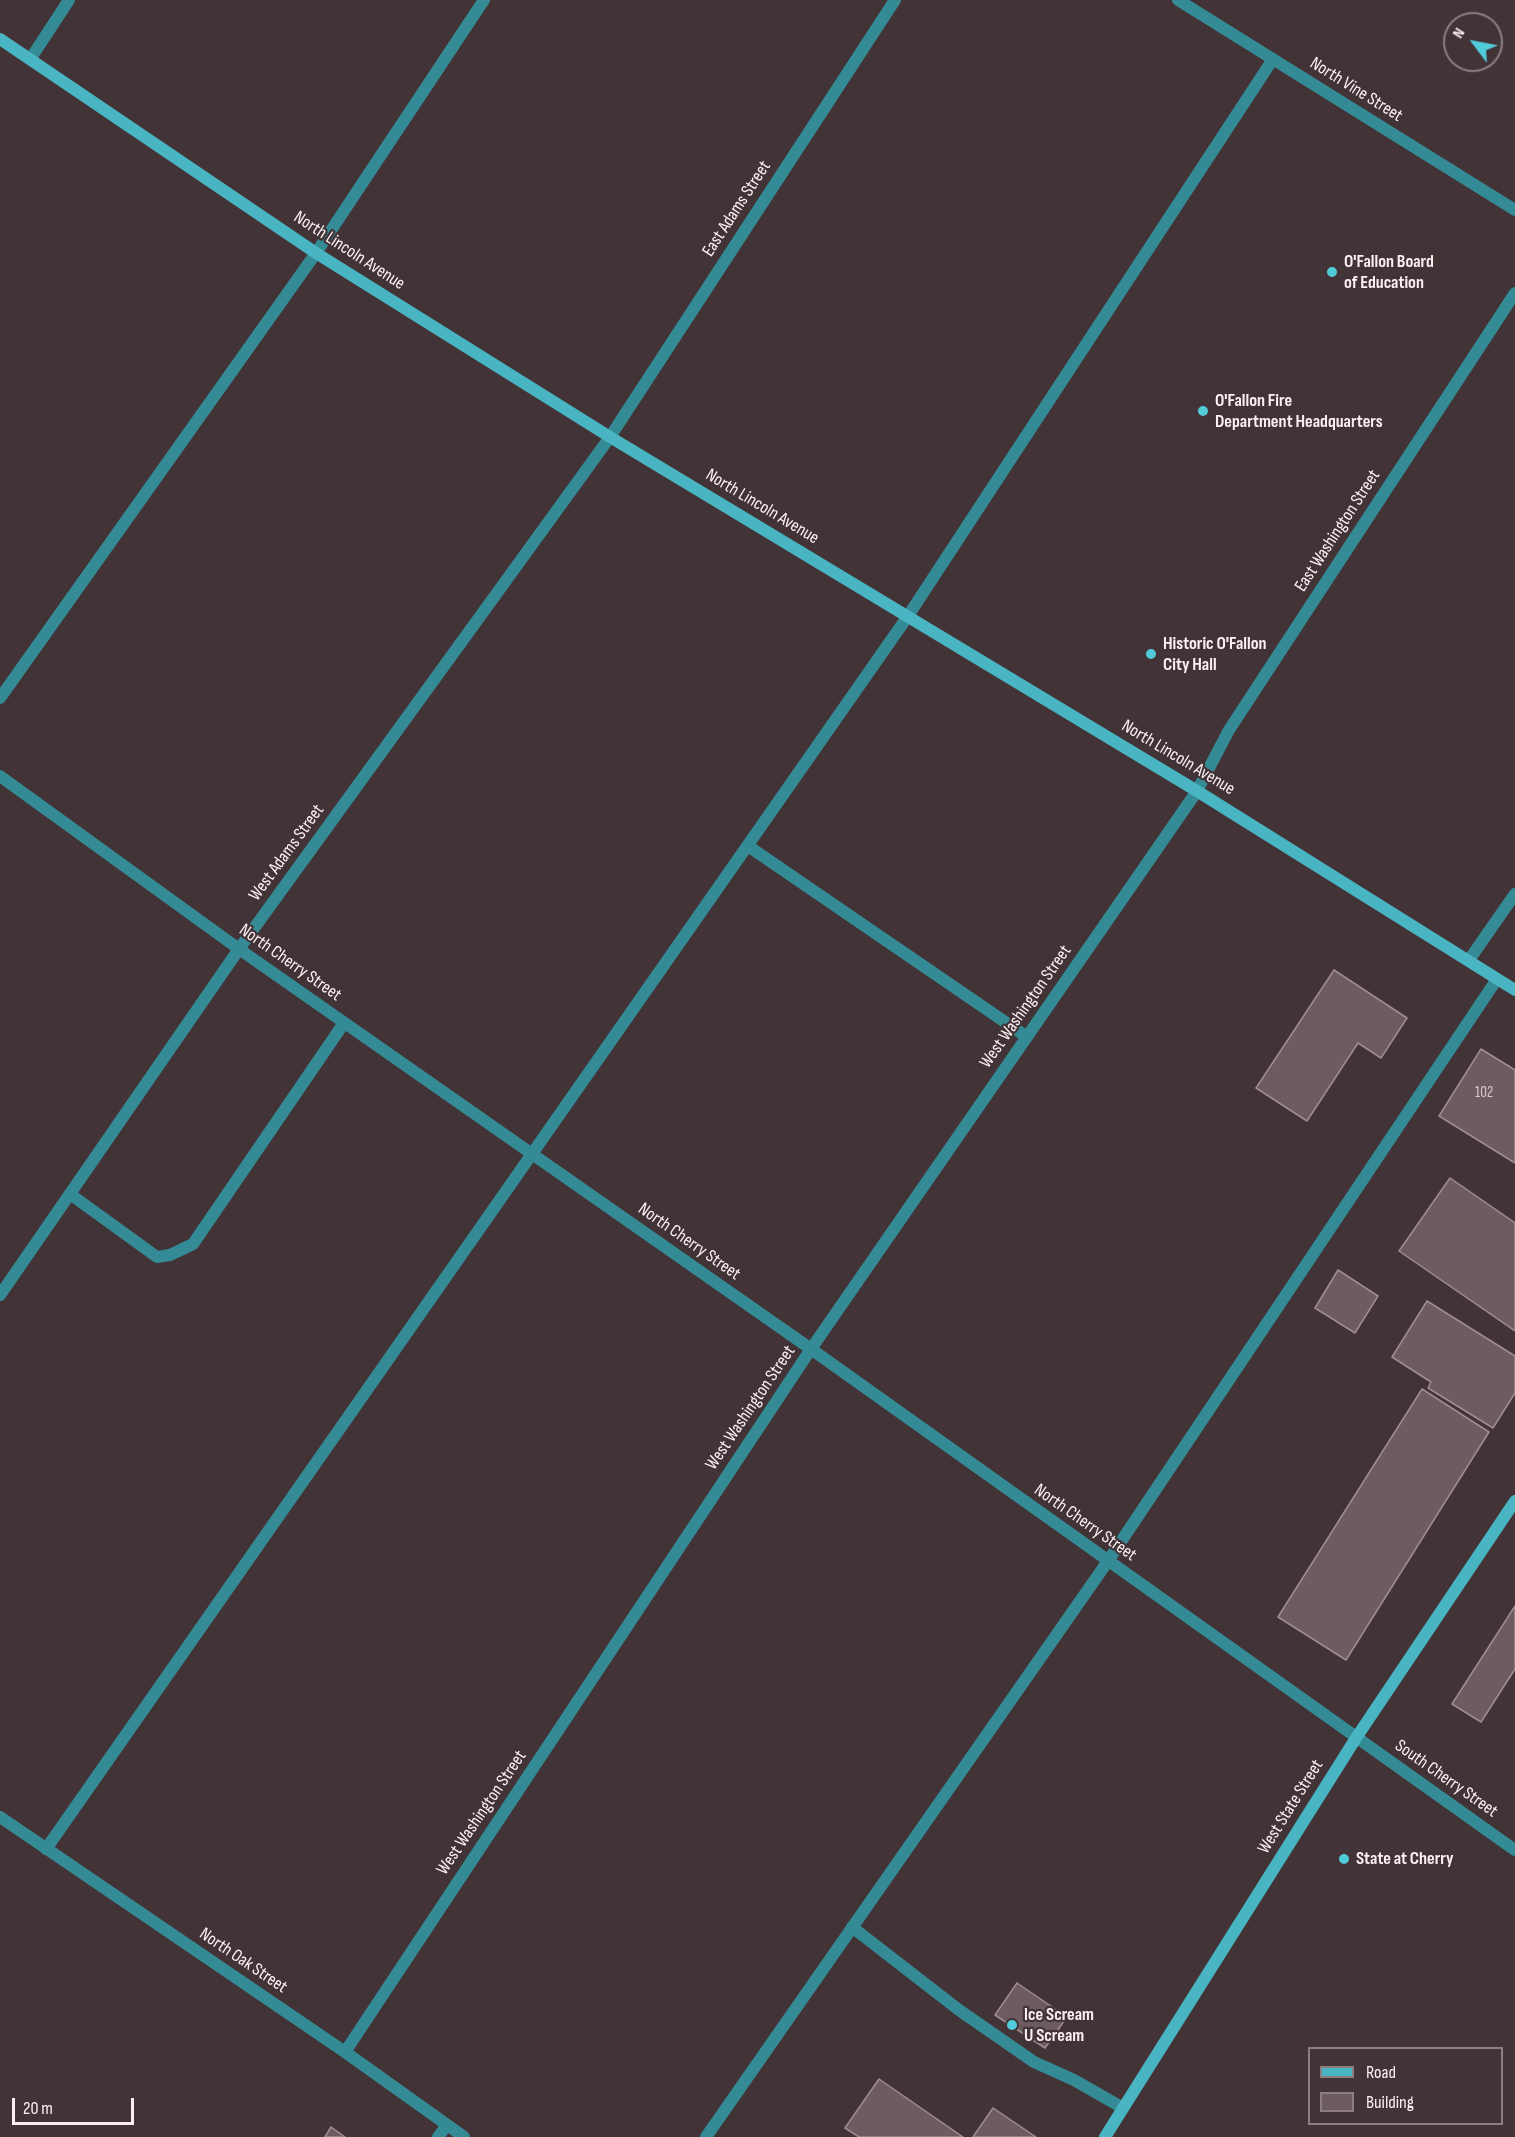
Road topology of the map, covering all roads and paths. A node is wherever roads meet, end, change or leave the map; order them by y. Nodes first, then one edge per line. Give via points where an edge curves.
1 (69, 0) edge
2 (484, 0) edge
3 (895, 0) edge
4 (1178, 0) edge
5 (0, 39) edge
6 (30, 58) junction
7 (1273, 59) junction
8 (1515, 210) edge
9 (316, 252) junction
10 (1515, 293) edge
11 (610, 437) junction
12 (908, 616) junction
13 (0, 698) edge
14 (0, 776) edge
15 (1197, 790) junction
16 (748, 846) junction
17 (1515, 894) edge
18 (239, 949) junction
19 (1469, 960) junction
20 (1497, 979) junction
21 (1515, 990) edge
22 (344, 1023) junction
23 (1027, 1037) junction
24 (531, 1154) junction
25 (70, 1194) junction
26 (0, 1295) edge
27 (811, 1349) junction
28 (1515, 1501) edge
29 (1108, 1561) junction
30 (1356, 1738) junction
31 (0, 1817) edge
32 (46, 1849) junction
33 (1515, 1850) edge
34 (852, 1927) junction
35 (345, 2052) junction
36 (1123, 2108) junction
37 (447, 2125) junction
38 (438, 2137) edge
39 (464, 2137) edge
40 (706, 2137) edge
41 (1105, 2137) edge

1 - 6 street
2 - 9 street
3 - 11 street, East Adams Street
4 - 7 street, North Vine Street
5 - 6 main road, North Lincoln Avenue
6 - 9 main road, North Lincoln Avenue
7 - 8 street, North Vine Street
7 - 12 street
9 - 11 main road, North Lincoln Avenue
9 - 13 street
10 - 15 street, East Washington Street via 1229,730
11 - 12 main road, North Lincoln Avenue
11 - 18 street, West Adams Street
12 - 15 main road, North Lincoln Avenue
12 - 16 street
14 - 18 street, North Cherry Street
15 - 19 main road, North Lincoln Avenue
15 - 23 street, West Washington Street
16 - 23 street
16 - 24 street
17 - 19 street
18 - 22 street, North Cherry Street
18 - 25 street, West Adams Street
19 - 20 main road, North Lincoln Avenue
20 - 21 main road, North Lincoln Avenue
20 - 29 street
22 - 24 street, North Cherry Street
22 - 25 street via 193,1244 157,1257
23 - 27 street, West Washington Street
24 - 27 street, North Cherry Street
24 - 32 street
25 - 26 street, West Adams Street
27 - 29 street, North Cherry Street
27 - 35 street, West Washington Street
28 - 30 main road, West State Street
29 - 30 street, North Cherry Street
29 - 34 street
30 - 33 street, South Cherry Street
30 - 36 main road, West State Street
31 - 32 street, North Oak Street
32 - 35 street, North Oak Street
34 - 36 street via 958,2010 1034,2062
34 - 40 street
35 - 37 street, North Oak Street
36 - 41 main road, West State Street
37 - 38 street
37 - 39 street, North Oak Street

